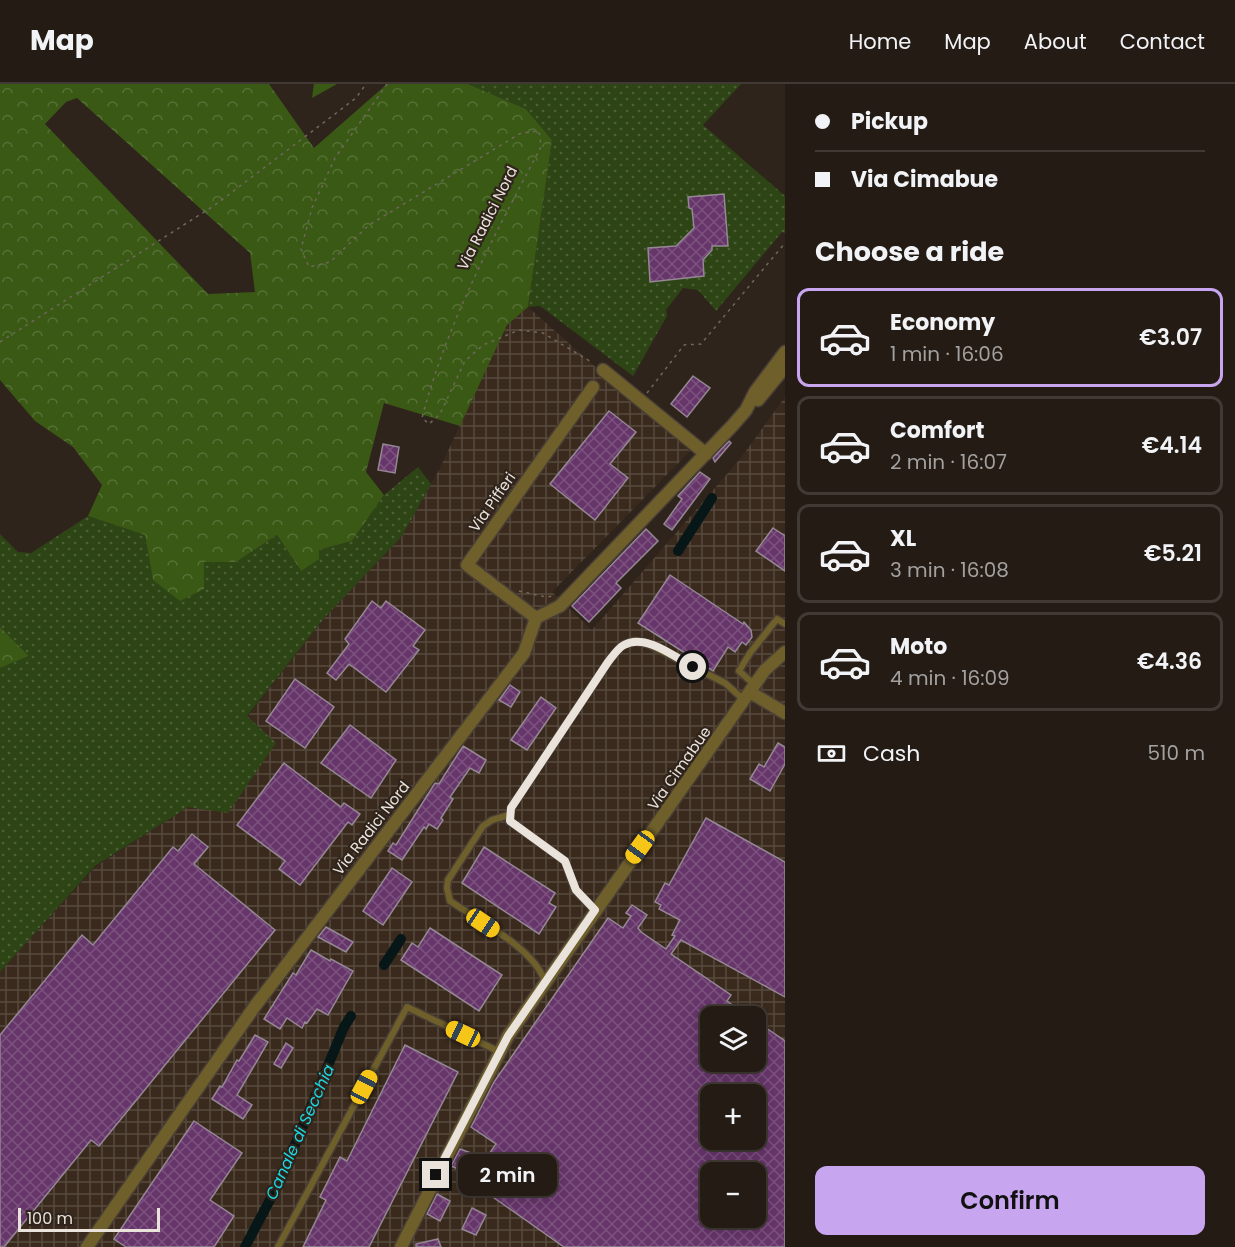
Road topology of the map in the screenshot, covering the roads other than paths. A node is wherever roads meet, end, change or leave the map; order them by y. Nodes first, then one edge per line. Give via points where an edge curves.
1 (785, 352) edge
2 (785, 367) edge
3 (603, 370) road end
4 (777, 378) junction
5 (762, 382) junction
6 (593, 387) dead end
7 (752, 398) junction
8 (746, 410) junction
9 (706, 454) junction
10 (536, 618) junction
11 (785, 624) edge
12 (785, 652) edge
13 (750, 692) junction
14 (785, 713) edge
15 (509, 815) junction
16 (595, 910) junction
17 (544, 983) junction
18 (500, 1052) junction
19 (87, 1247) edge
20 (278, 1247) edge
21 (401, 1247) edge

1 - 5 street
2 - 4 street
3 - 9 street
4 - 5 street
4 - 8 street via 752,409
5 - 7 street
5 - 7 street via 748,382
6 - 10 street, Via Pifferi via 467,565
7 - 8 street
8 - 9 street
9 - 10 street via 560,606
10 - 19 street, Via Radici Nord via 524,653 255,1006
11 - 13 lane via 777,619 739,671
12 - 13 street, Via Cimabue via 765,670
13 - 14 street
13 - 15 lane via 654,646 633,641 622,645
13 - 16 street, Via Cimabue
15 - 16 lane via 510,821 565,861 576,890
15 - 17 lane via 483,826 448,880 447,888 450,901 528,954
16 - 17 street, Via Cimabue
17 - 18 street, Via Cimabue
18 - 20 lane via 407,1007
18 - 21 street, Via Cimabue

